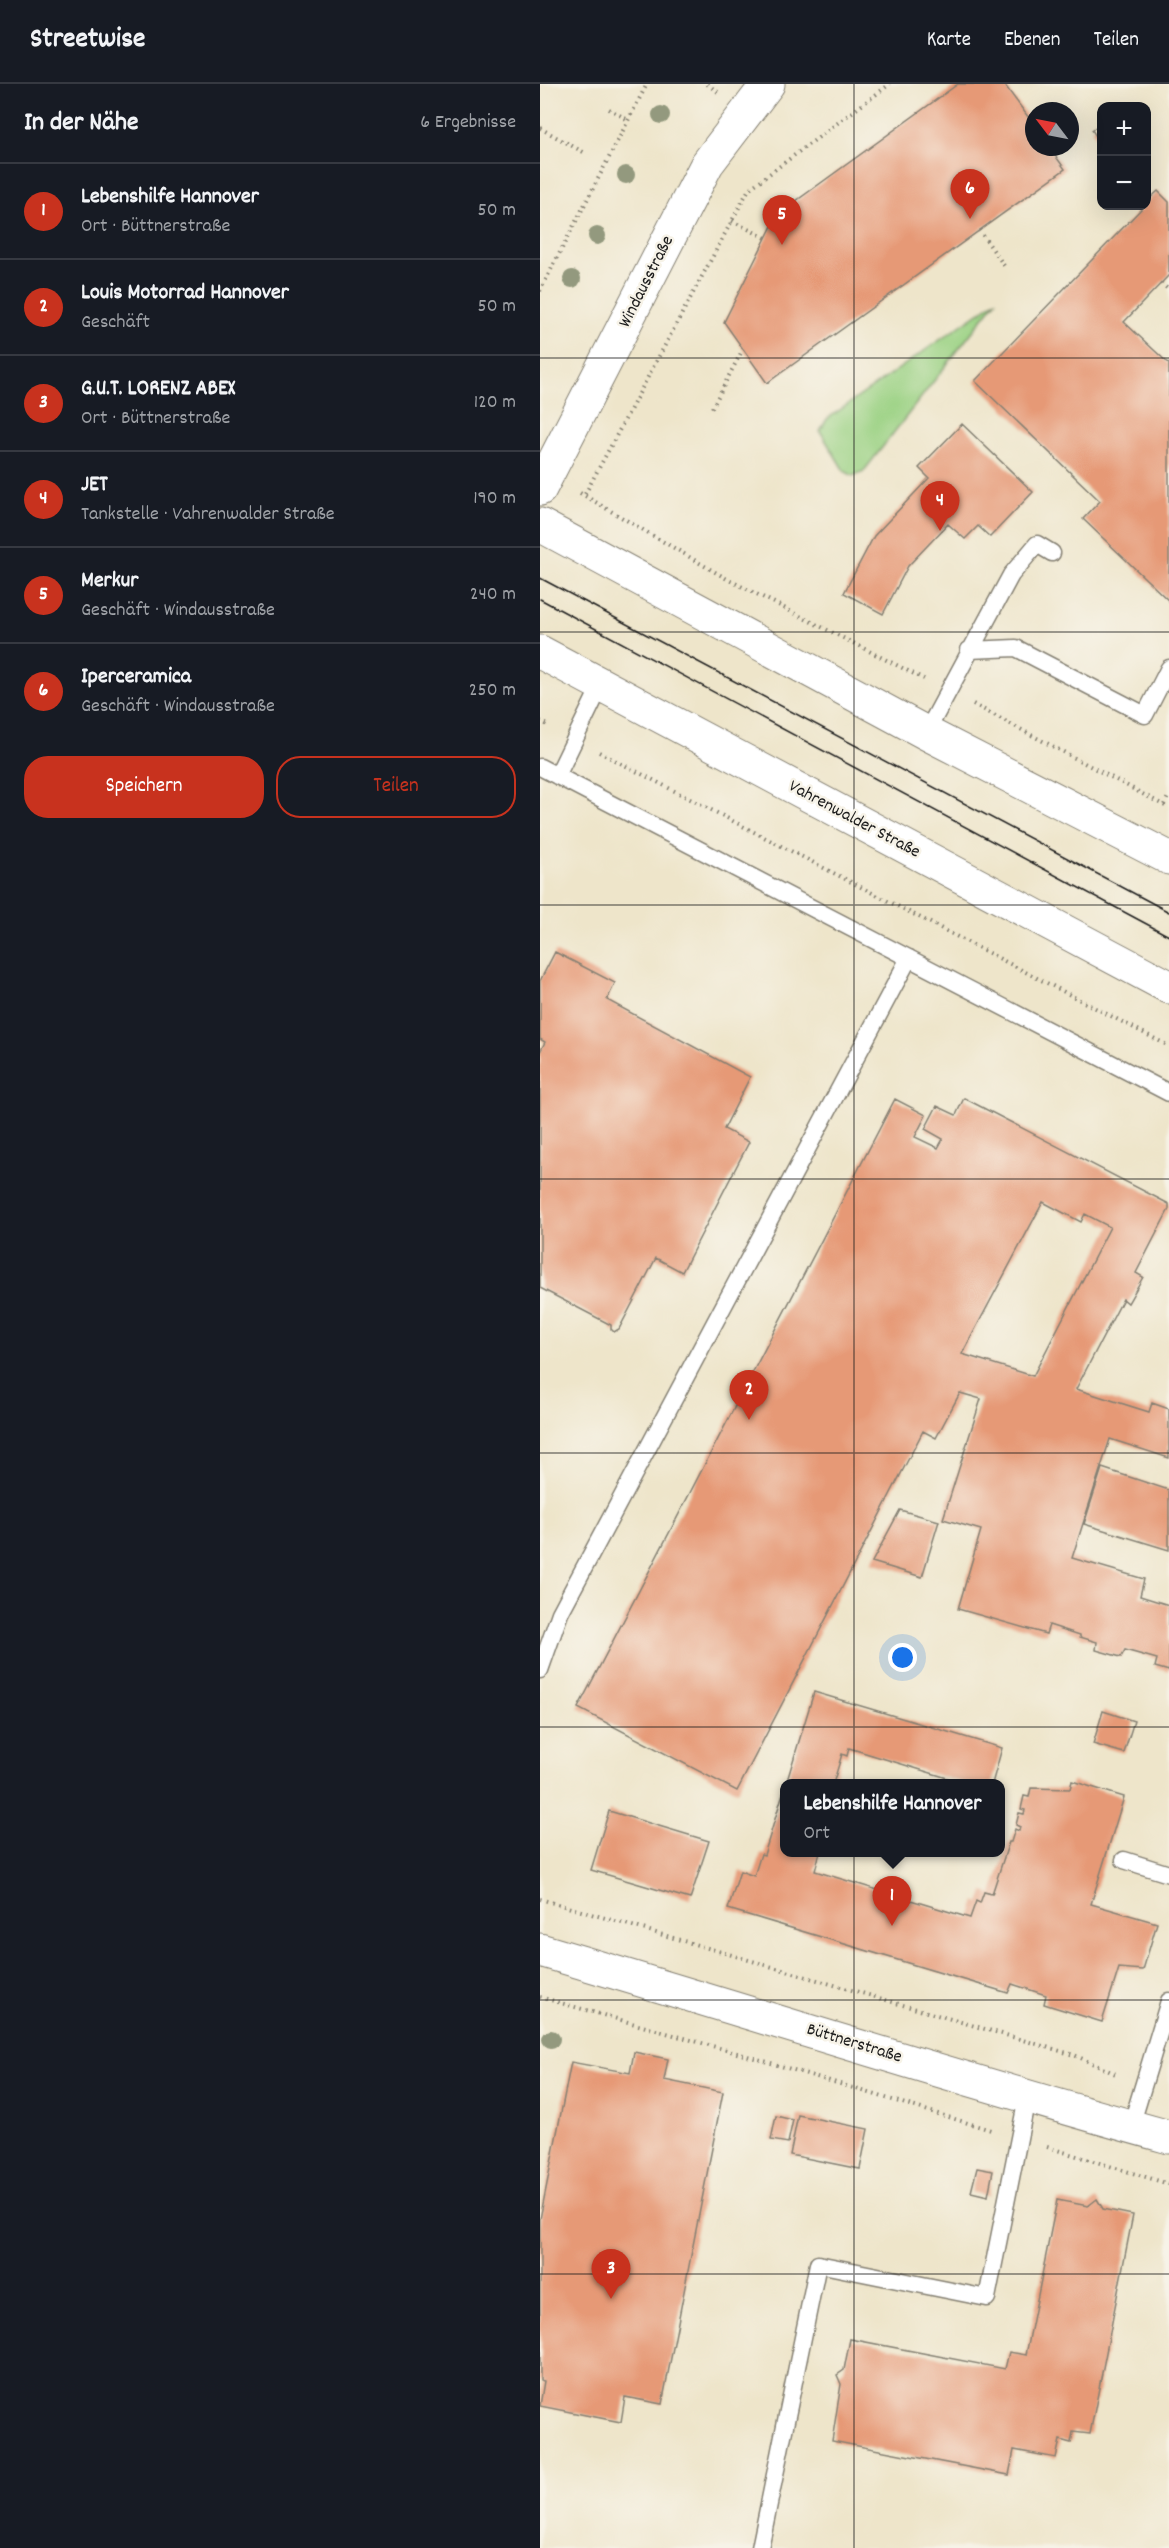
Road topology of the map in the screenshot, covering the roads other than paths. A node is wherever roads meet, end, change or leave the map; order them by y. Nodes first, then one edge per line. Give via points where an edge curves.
1 (768, 84) edge
2 (544, 482) edge
3 (540, 525) edge
4 (1052, 554) dead end
5 (969, 650) junction
6 (540, 652) edge
7 (1169, 668) edge
8 (601, 685) junction
9 (926, 733) junction
10 (540, 767) edge
11 (557, 776) junction
12 (1169, 858) edge
13 (909, 958) junction
14 (1169, 987) edge
15 (1169, 1093) edge
16 (540, 1670) edge
17 (1124, 1860) dead end
18 (1169, 1874) edge
19 (540, 1950) edge
20 (1169, 2001) edge
21 (1027, 2098) junction
22 (1131, 2126) junction
23 (1169, 2137) edge
24 (760, 2548) edge

1 - 2 main road, Windausstraße via 707,164
3 - 9 main road
4 - 5 lane via 1037,544 1018,567
5 - 7 lane via 1016,648 1145,715
5 - 9 lane
6 - 8 main road, Vahrenwalder Straße
8 - 11 lane
8 - 14 main road, Vahrenwalder Straße
9 - 12 main road
10 - 11 lane
11 - 13 lane
13 - 15 lane
13 - 16 lane via 560,1612
17 - 18 lane
19 - 21 main road, Büttnerstraße
20 - 22 lane
21 - 22 main road, Büttnerstraße
21 - 24 lane via 987,2298 818,2264
22 - 23 main road, Büttnerstraße

